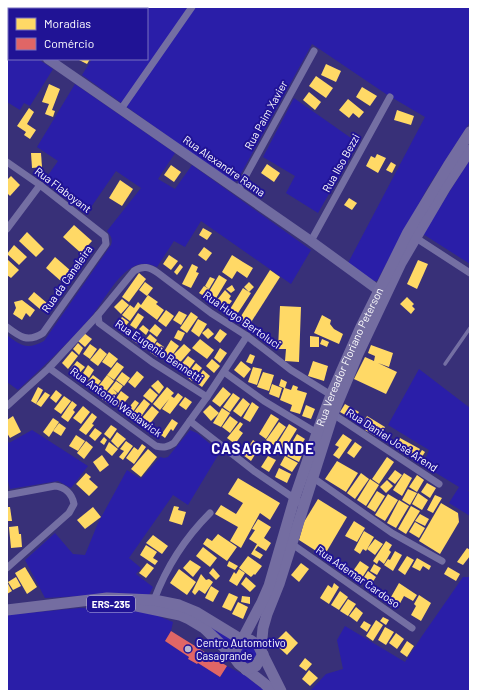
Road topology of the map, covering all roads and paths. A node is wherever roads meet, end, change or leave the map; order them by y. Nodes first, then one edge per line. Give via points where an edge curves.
1 (192, 7) edge
2 (314, 51) dead end
3 (52, 60) edge
4 (390, 96) dead end
5 (121, 109) junction
6 (470, 132) edge
7 (470, 150) edge
8 (7, 162) edge
9 (40, 185) junction
10 (238, 190) junction
11 (7, 229) edge
12 (412, 235) junction
13 (105, 236) joint
14 (310, 241) junction
15 (470, 273) edge
16 (382, 293) junction
17 (98, 315) junction
18 (7, 327) edge
19 (470, 328) edge
20 (247, 336) junction
21 (444, 364) dead end
22 (49, 368) junction
23 (224, 372) junction
24 (330, 395) junction
25 (207, 397) junction
26 (7, 406) edge
27 (332, 414) junction
28 (190, 421) junction
29 (317, 433) junction
30 (312, 477) junction
31 (439, 484) dead end
32 (7, 495) edge
33 (299, 502) junction
34 (210, 513) dead end
35 (292, 544) junction
36 (442, 561) dead end
37 (7, 568) edge
38 (155, 605) junction
39 (7, 610) edge
40 (412, 628) dead end
41 (242, 640) junction
42 (262, 651) junction
43 (233, 656) junction
44 (246, 670) junction
45 (272, 691) edge
46 (281, 691) edge

1 - 5 street
2 - 10 street, Rua Paim Xavier
3 - 5 street, Rua Alexandre Rama
4 - 14 street, Rua Ilso Bezzi
5 - 10 street, Rua Alexandre Rama
6 - 12 main road, Rua Vereador Floriano Peterson via 440,179
7 - 12 main road, Rua Vereador Floriano Peterson
8 - 9 street, Rua Flaboyant
9 - 11 street
9 - 13 street, Rua Flaboyant
10 - 14 street, Rua Alexandre Rama
12 - 15 street
12 - 16 main road, Rua Vereador Floriano Peterson via 401,263
13 - 18 street, Rua da Caneleira via 106,244 43,332 31,338 24,338
14 - 16 street, Rua Alexandre Rama
16 - 24 main road, Rua Vereador Floriano Peterson
16 - 27 main road, Rua Vereador Floriano Peterson
17 - 20 street, Rua Hugo Bertoluci via 134,271 139,267 152,268 211,313
17 - 22 street
17 - 25 street, Rua Eugenio Bennetti via 99,323 152,362
19 - 21 lane
20 - 23 street, Rua Antonio Waslawick
20 - 24 street, Rua Hugo Bertoluci via 291,370
22 - 26 street
22 - 28 street, Rua Antonio Waslawick via 156,446 163,447 174,443
23 - 25 street, Rua Antonio Waslawick
23 - 29 street via 264,401
24 - 29 main road, Rua Vereador Floriano Peterson
25 - 28 street, Rua Antonio Waslawick
27 - 30 main road, Rua Vereador Floriano Peterson
27 - 31 street, Rua Daniel José Arend
28 - 33 street
29 - 33 main road, Rua Vereador Floriano Peterson
30 - 33 main road, Rua Vereador Floriano Peterson
30 - 36 street via 392,533
32 - 37 street via 55,486 68,491 73,497 74,504 69,513
33 - 35 main road, Rua Vereador Floriano Peterson
33 - 41 main road, Rua Vereador Floriano Peterson via 269,586
34 - 38 street via 190,536 160,583
35 - 40 street, Rua Ademar Cardoso
35 - 42 main road, Rua Vereador Floriano Peterson via 263,628
38 - 39 main road, ERS-235 via 65,604
38 - 41 main road, ERS-235 via 179,605 196,612
38 - 43 main road, ERS-235 via 204,628
41 - 42 main road, ERS-235 via 254,642
41 - 43 main road
42 - 44 main road via 256,666
42 - 46 main road
43 - 44 main road, ERS-235
44 - 45 main road, ERS-235

